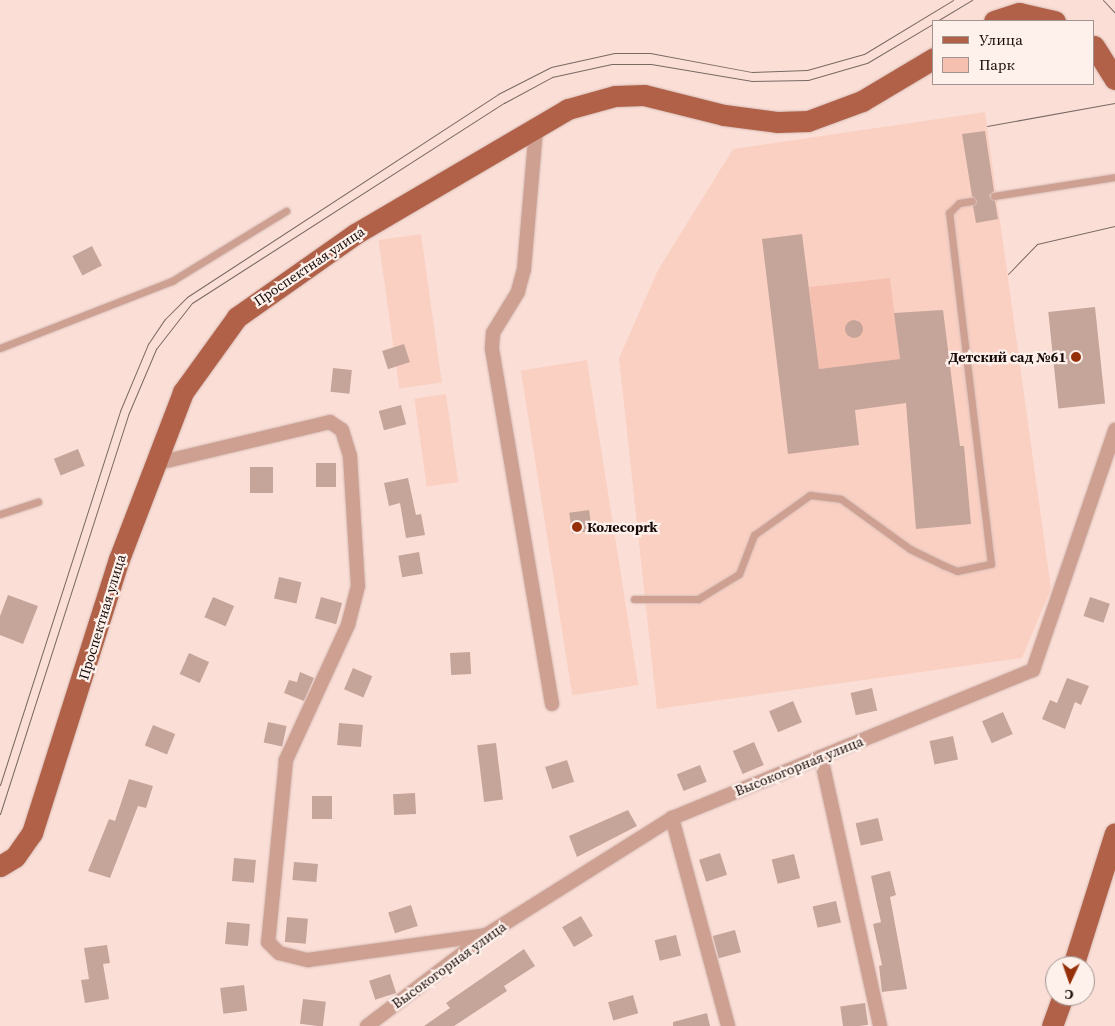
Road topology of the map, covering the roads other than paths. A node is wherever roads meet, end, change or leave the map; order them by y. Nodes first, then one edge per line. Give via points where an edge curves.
1 (997, 20) edge
2 (1050, 20) edge
3 (1095, 48) edge
4 (932, 59) edge
5 (1115, 78) edge
6 (536, 129) junction
7 (1115, 177) edge
8 (994, 196) dead end
9 (972, 201) dead end
10 (286, 210) dead end
11 (0, 348) edge
12 (1115, 430) edge
13 (154, 464) junction
14 (38, 502) dead end
15 (0, 514) edge
16 (634, 598) dead end
17 (552, 704) dead end
18 (821, 757) junction
19 (672, 818) junction
20 (1115, 833) edge
21 (1, 868) edge
22 (488, 934) junction
23 (1076, 956) edge
24 (1059, 1006) edge
25 (367, 1026) edge
26 (728, 1026) edge
27 (880, 1026) edge
28 (1052, 1026) edge

1 - 2 main road via 1018,13
3 - 5 main road
4 - 6 main road, Проспектная улица via 862,102 808,121 777,122 724,114 644,95 616,96 568,109
6 - 13 main road, Проспектная улица via 355,234 237,317 183,392
6 - 17 street via 524,269 518,292 493,333 492,349
7 - 8 lane
9 - 16 lane via 959,203 949,213 991,564 958,571 950,568 910,549 841,499 810,495 754,535 739,574 698,599
10 - 11 lane via 172,281
12 - 18 street, Высокогорная улица via 1033,670
13 - 21 main road, Проспектная улица via 120,559 37,819 19,851
13 - 22 street via 330,422 342,430 350,456 358,586 348,625 286,760 268,942 279,953 308,960
14 - 15 lane
18 - 19 street, Высокогорная улица
18 - 27 street
19 - 22 street, Высокогорная улица
19 - 26 street
20 - 23 main road
22 - 25 street, Высокогорная улица
24 - 28 main road

